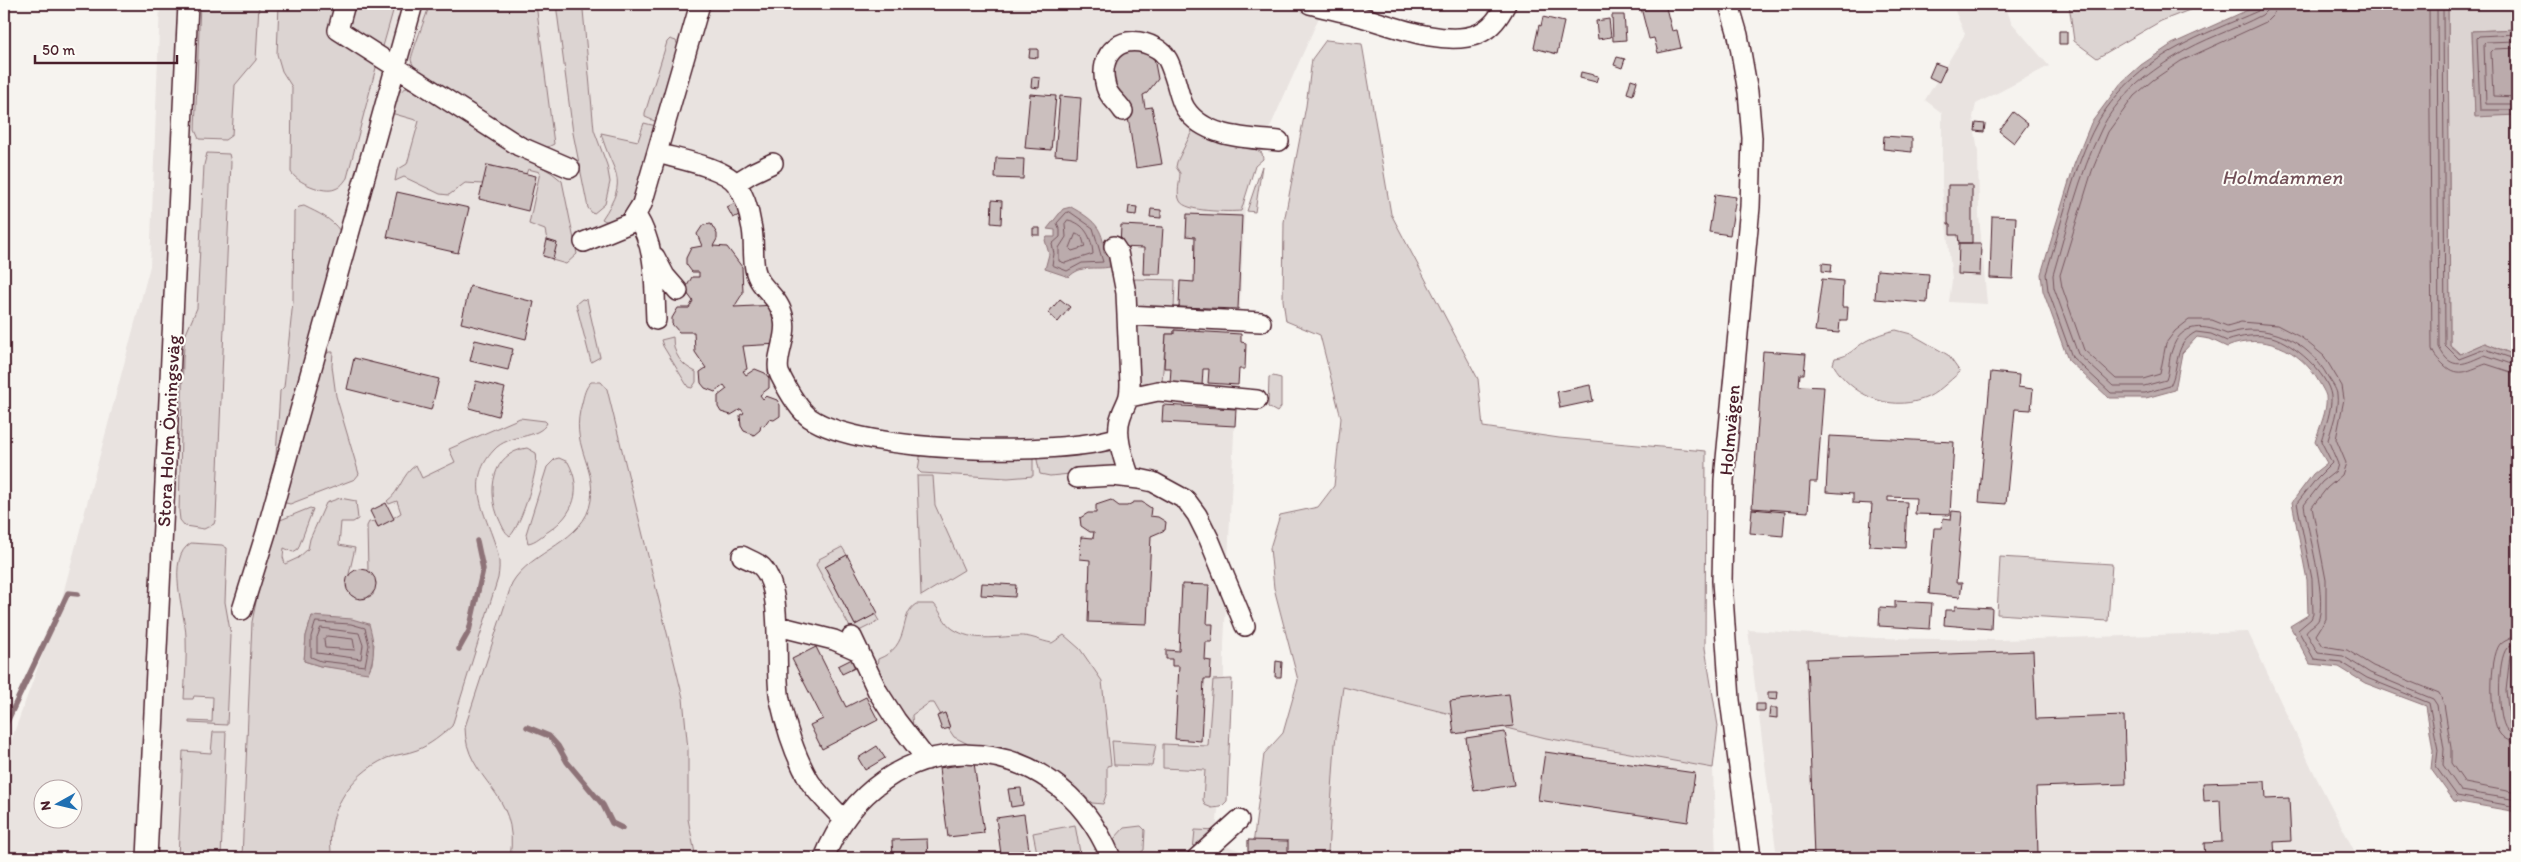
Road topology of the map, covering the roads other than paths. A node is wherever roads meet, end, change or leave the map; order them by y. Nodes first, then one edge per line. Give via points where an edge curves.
1 (188, 4) edge
2 (345, 4) edge
3 (412, 4) edge
4 (700, 4) edge
5 (1310, 4) edge
6 (1506, 4) edge
7 (1729, 4) edge
8 (395, 67) junction
9 (1123, 112) dead end
10 (1279, 141) dead end
11 (657, 153) junction
12 (773, 163) dead end
13 (570, 168) dead end
14 (736, 183) junction
15 (636, 215) junction
16 (584, 242) dead end
17 (1114, 246) dead end
18 (653, 254) junction
19 (678, 291) dead end
20 (1127, 315) junction
21 (656, 320) dead end
22 (1260, 322) dead end
23 (1130, 397) junction
24 (1257, 400) dead end
25 (1119, 437) junction
26 (1077, 478) dead end
27 (1130, 478) junction
28 (742, 556) dead end
29 (242, 610) dead end
30 (778, 626) junction
31 (1245, 626) dead end
32 (927, 760) junction
33 (843, 819) junction
34 (1239, 820) dead end
35 (147, 858) edge
36 (824, 858) edge
37 (1111, 858) edge
38 (1197, 858) edge
39 (1751, 858) edge

1 - 35 street, Stora Holm Övningsväg
2 - 8 street via 338,30
3 - 8 street
4 - 11 street
5 - 6 street via 1389,26 1452,38 1477,34 1487,28 1498,19
7 - 39 street, Holmvägen via 1748,92 1752,138 1750,207 1724,480 1722,581 1730,700
8 - 13 street via 519,146
8 - 29 street via 269,524
9 - 10 street via 1108,94 1102,66 1106,56 1117,46 1140,43 1157,48 1166,55 1185,108 1194,118 1222,134
11 - 14 street via 702,166 728,176
11 - 15 street
12 - 14 street
14 - 25 street via 752,224 755,270 763,285 780,303 784,320 786,333 778,360 778,373 811,418 843,432 941,447 1033,450 1094,445
15 - 16 street via 630,223
15 - 18 street
17 - 20 street via 1124,276
18 - 19 street
18 - 21 street
20 - 22 street
20 - 23 street
23 - 24 street via 1158,391
23 - 25 street via 1121,416
25 - 27 street
26 - 27 street
27 - 31 street via 1153,482 1186,500 1197,515
28 - 30 street via 762,566 769,580
30 - 32 street via 856,644 878,692
30 - 33 street via 778,688 796,753 811,783
32 - 33 street via 885,779 862,797
32 - 37 street via 958,755 997,757 1040,774 1077,802 1092,820
33 - 36 street
34 - 38 street

